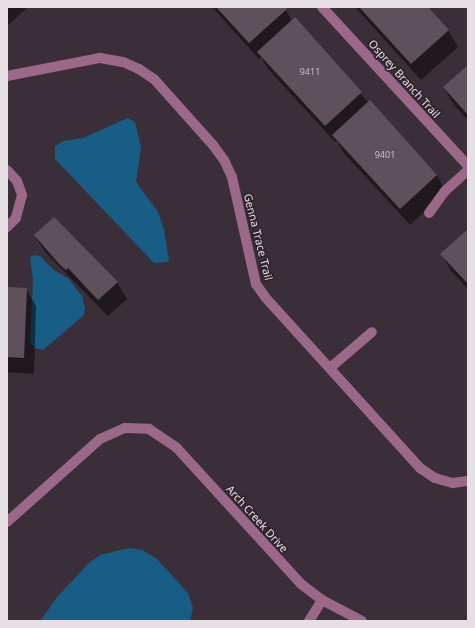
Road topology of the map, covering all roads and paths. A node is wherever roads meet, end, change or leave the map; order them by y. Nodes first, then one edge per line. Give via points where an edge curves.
1 (322, 7) edge
2 (7, 76) edge
3 (468, 166) edge
4 (7, 170) edge
5 (468, 170) edge
6 (429, 213) dead end
7 (7, 227) edge
8 (372, 332) dead end
9 (330, 368) junction
10 (468, 480) edge
11 (7, 522) edge
12 (322, 600) junction
13 (309, 621) edge
14 (362, 621) edge

1 - 3 street, Osprey Branch Trail
2 - 9 street, Genna Trace Trail via 100,58 123,62 154,79 224,160 232,177 256,284
4 - 7 street via 17,181 22,195 16,218
5 - 6 street via 445,191
8 - 9 street
9 - 10 street, Genna Trace Trail via 420,468 435,478 454,483
11 - 12 street, Arch Creek Drive via 100,439 125,428 149,429 176,447 282,565
12 - 13 street
12 - 14 street, Arch Creek Drive

